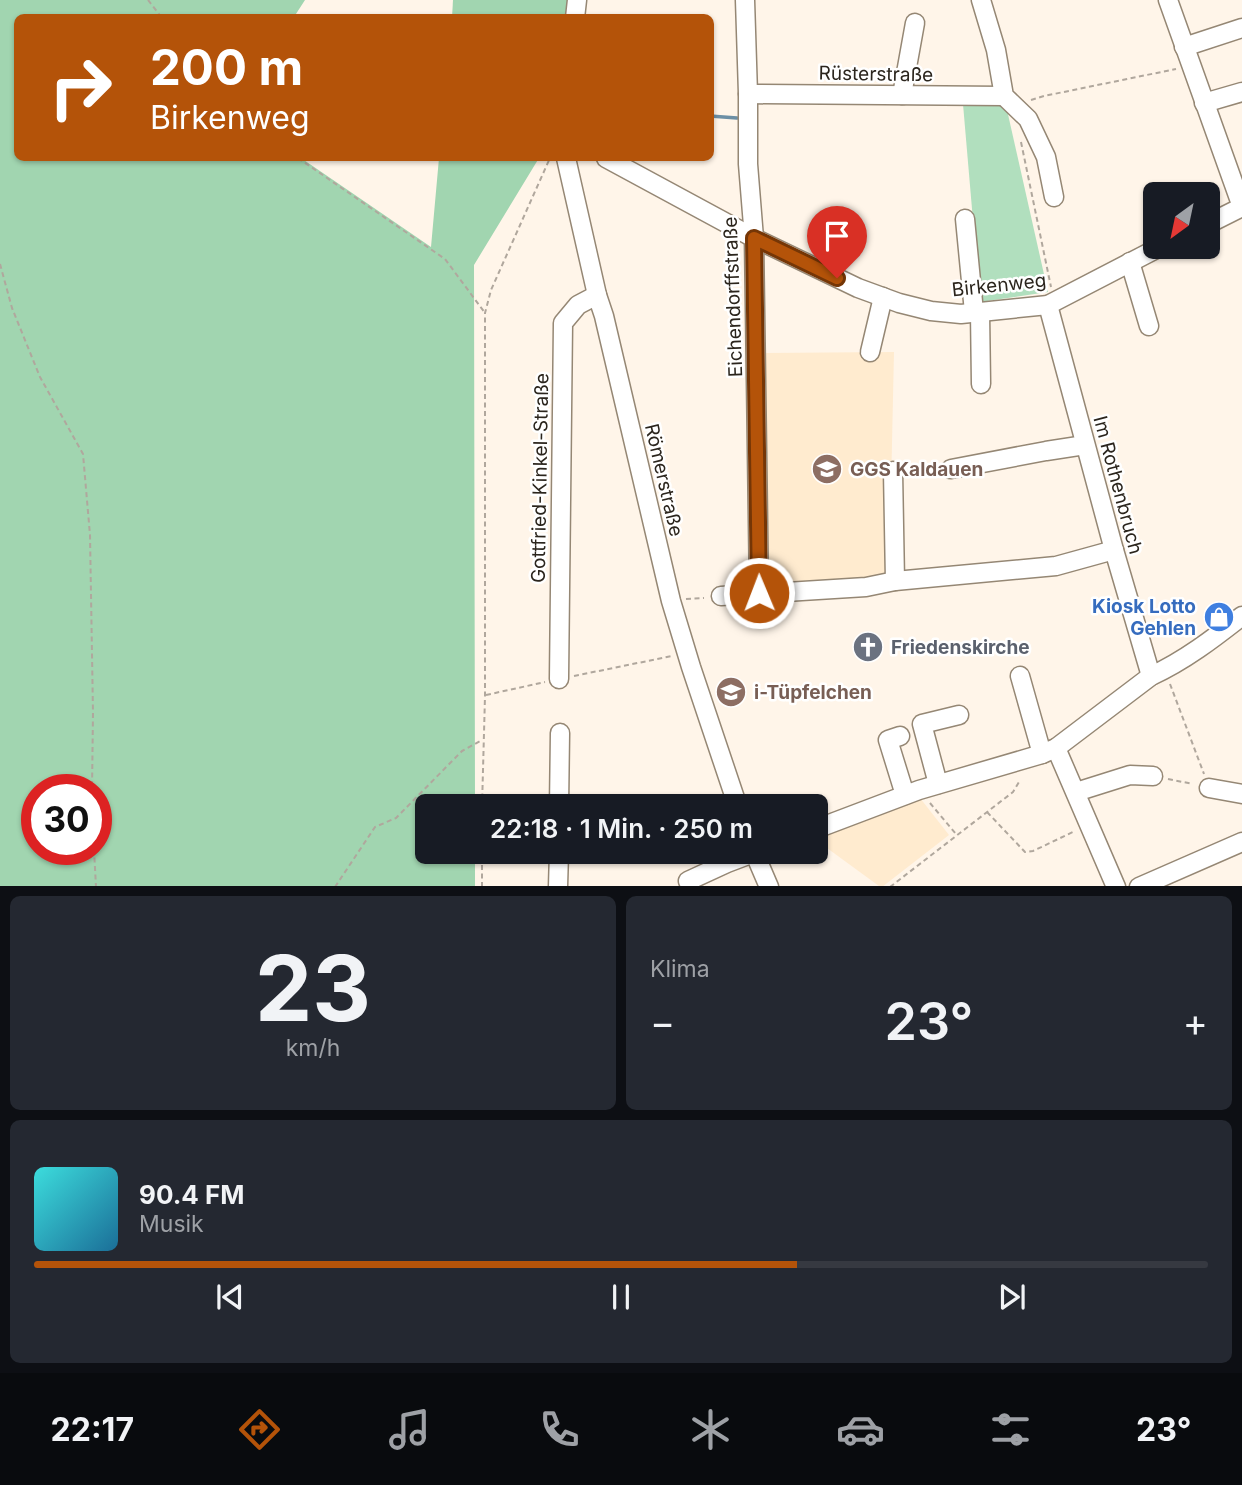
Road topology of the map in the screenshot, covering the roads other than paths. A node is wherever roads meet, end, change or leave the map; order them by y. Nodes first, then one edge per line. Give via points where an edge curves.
1 (745, 0) edge
2 (981, 0) edge
3 (1168, 0) edge
4 (915, 23) dead end
5 (1242, 28) edge
6 (1184, 47) junction
7 (1242, 92) edge
8 (748, 93) junction
9 (902, 95) junction
10 (1009, 101) junction
11 (1204, 103) junction
12 (567, 161) edge
13 (612, 161) edge
14 (1054, 197) dead end
15 (1242, 207) edge
16 (1220, 218) edge
17 (965, 219) dead end
18 (754, 238) junction
19 (1143, 256) edge
20 (1130, 262) junction
21 (597, 295) junction
22 (883, 297) junction
23 (1051, 303) junction
24 (977, 312) junction
25 (1149, 326) dead end
26 (870, 352) dead end
27 (981, 384) dead end
28 (1086, 445) junction
29 (951, 469) dead end
30 (893, 471) dead end
31 (1114, 550) junction
32 (895, 581) junction
33 (759, 593) junction
34 (721, 596) dead end
35 (1242, 616) edge
36 (1158, 672) junction
37 (1020, 676) dead end
38 (559, 679) road end
39 (959, 715) dead end
40 (560, 733) dead end
41 (900, 736) dead end
42 (1049, 751) junction
43 (1153, 776) road end
44 (938, 784) junction
45 (1209, 788) road end
46 (912, 792) junction
47 (1076, 792) junction
48 (559, 794) edge
49 (734, 794) edge
50 (1242, 794) edge
51 (828, 824) edge
52 (1242, 842) edge
53 (558, 864) edge
54 (725, 864) edge
55 (758, 864) edge
56 (688, 881) dead end
57 (765, 885) edge
58 (558, 886) edge
59 (1116, 886) edge
60 (1141, 886) edge

1 - 8 street, Eichendorffstraße
2 - 10 street
3 - 6 street
4 - 9 street
5 - 6 street
6 - 11 street
7 - 11 street
8 - 9 street, Rüsterstraße
8 - 18 street, Eichendorffstraße
9 - 10 street, Rüsterstraße
10 - 14 street via 1028,119 1046,157
11 - 15 street
12 - 21 street, Römerstraße
13 - 18 street, Birkenweg
15 - 16 street
17 - 24 street
18 - 22 street, Birkenweg
18 - 33 street, Eichendorffstraße
19 - 20 street, Birkenweg
20 - 23 street, Birkenweg
20 - 25 street
21 - 38 street, Gottfried-Kinkel-Straße via 578,305 563,323
21 - 49 street, Römerstraße via 671,601
22 - 24 street, Birkenweg via 931,311
22 - 26 street
23 - 24 street, Birkenweg
23 - 28 street, Im Rothenbruch
24 - 27 street
28 - 29 street
28 - 31 street, Im Rothenbruch
30 - 32 street
31 - 32 street via 1056,566
31 - 36 street, Im Rothenbruch
32 - 33 street
33 - 34 street
35 - 36 street
36 - 42 street
37 - 42 street
39 - 44 street via 922,724
40 - 48 street
41 - 46 street via 888,740
42 - 44 street
42 - 47 street
43 - 47 street via 1130,775
44 - 46 street
45 - 50 street
46 - 51 street
47 - 59 street
52 - 60 street
53 - 58 street
54 - 56 street
55 - 57 street

